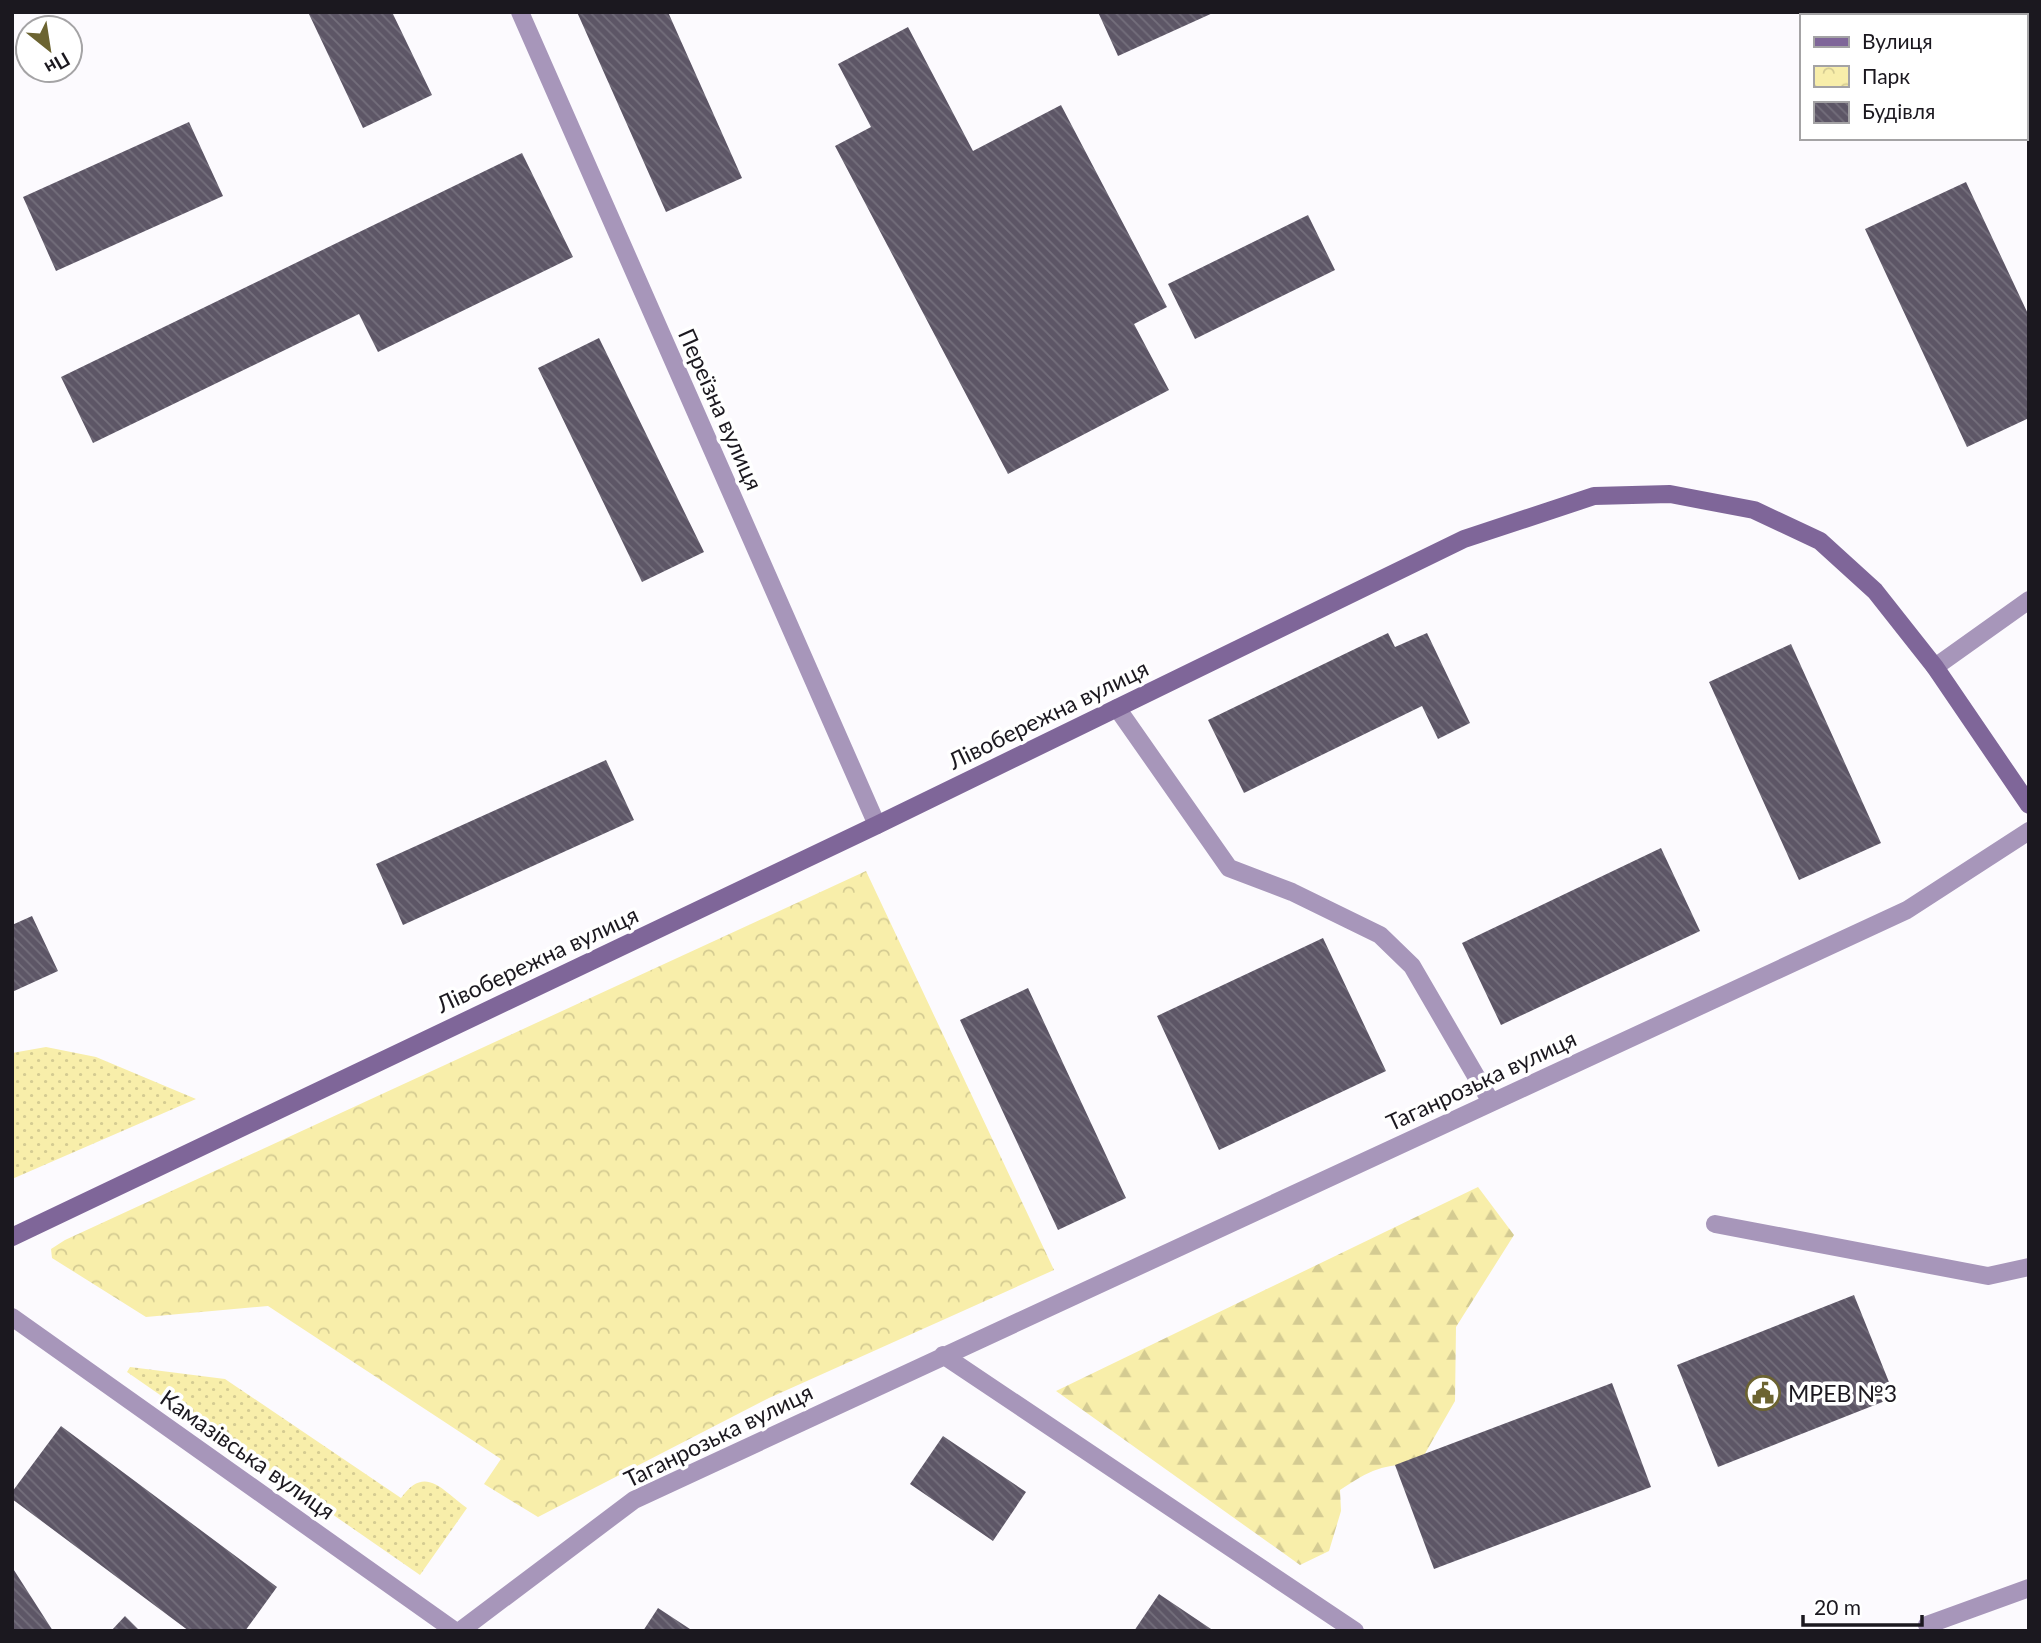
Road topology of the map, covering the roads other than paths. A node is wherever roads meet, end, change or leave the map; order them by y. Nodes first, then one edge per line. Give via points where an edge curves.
1 (520, 12) edge
2 (2029, 600) edge
3 (1935, 667) junction
4 (1117, 708) junction
5 (2029, 806) edge
6 (877, 825) junction
7 (2029, 831) edge
8 (1491, 1102) junction
9 (1715, 1224) dead end
10 (12, 1237) edge
11 (2029, 1267) edge
12 (12, 1317) edge
13 (943, 1355) junction
14 (2029, 1588) edge
15 (1927, 1625) dead end
16 (457, 1631) edge
17 (1355, 1631) edge

1 - 6 street, Переїзна вулиця
2 - 3 street
3 - 4 main road, Лівобережна вулиця via 1875,591 1820,541 1754,510 1670,494 1594,496 1465,539
3 - 5 main road, Лівобережна вулиця
4 - 6 main road, Лівобережна вулиця
4 - 8 street via 1229,868 1380,934 1412,966
6 - 10 main road, Лівобережна вулиця
7 - 8 street, Таганрозька вулиця via 1907,910
8 - 13 street, Таганрозька вулиця
9 - 11 street via 1988,1276
12 - 16 street, Камазівська вулиця
13 - 16 street, Таганрозька вулиця via 634,1500
13 - 17 street
14 - 15 street

